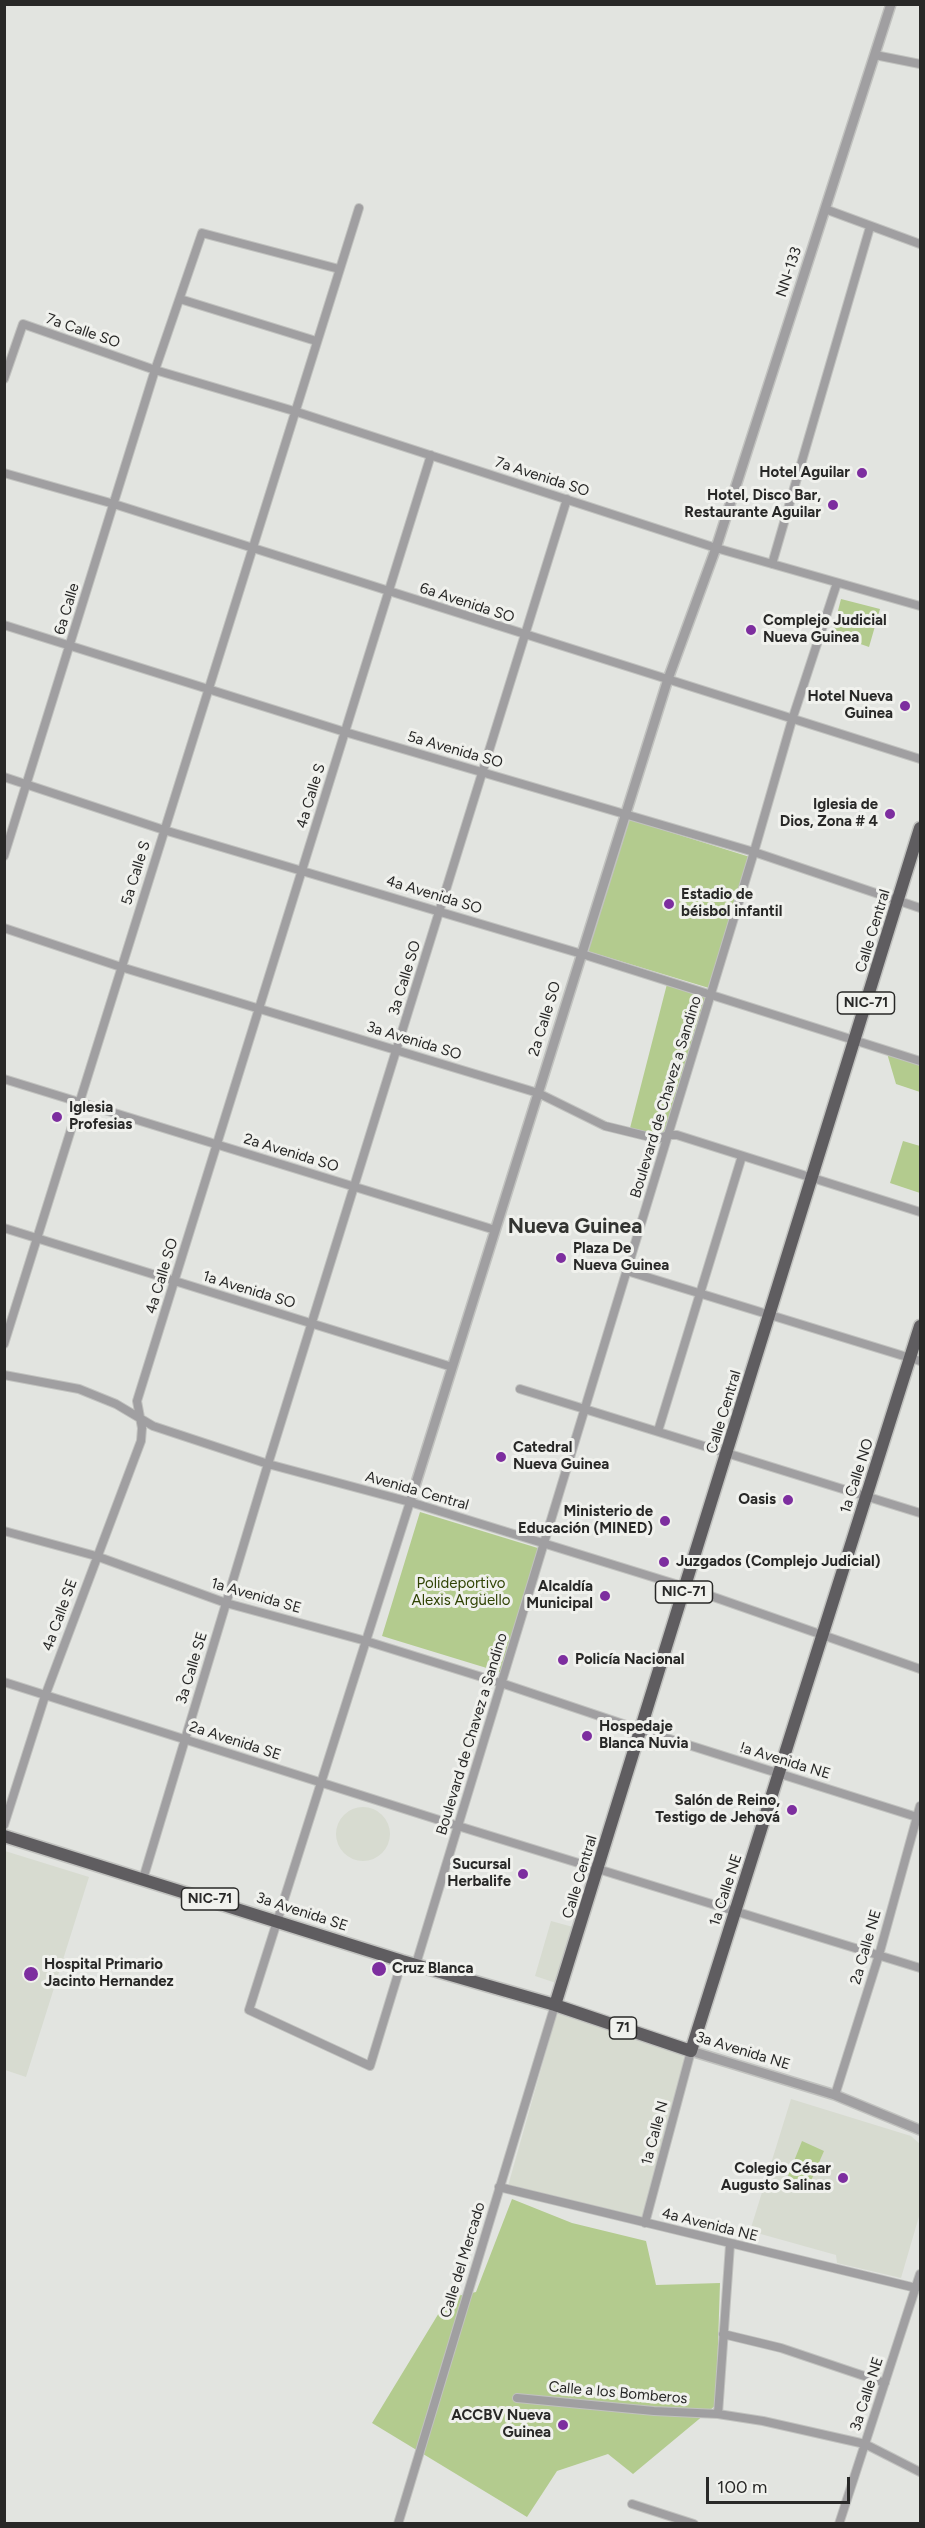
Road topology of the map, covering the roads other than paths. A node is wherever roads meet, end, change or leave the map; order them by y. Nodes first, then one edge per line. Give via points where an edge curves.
1 (891, 4) edge
2 (875, 55) junction
3 (921, 64) edge
4 (359, 208) dead end
5 (825, 209) junction
6 (870, 227) junction
7 (921, 244) edge
8 (339, 269) junction
9 (180, 299) junction
10 (316, 341) junction
11 (155, 369) junction
12 (4, 380) edge
13 (294, 411) junction
14 (430, 455) junction
15 (4, 473) edge
16 (567, 499) junction
17 (114, 504) junction
18 (251, 548) junction
19 (716, 548) junction
20 (772, 564) junction
21 (837, 583) junction
22 (388, 592) junction
23 (921, 606) edge
24 (4, 625) edge
25 (525, 635) junction
26 (70, 645) junction
27 (668, 679) junction
28 (207, 690) junction
29 (792, 720) junction
30 (345, 732) junction
31 (921, 759) edge
32 (482, 772) junction
33 (4, 777) edge
34 (27, 784) junction
35 (625, 814) junction
36 (921, 828) edge
37 (164, 830) junction
38 (754, 852) junction
39 (4, 856) edge
40 (302, 869) junction
41 (898, 900) junction
42 (921, 908) edge
43 (440, 910) junction
44 (4, 928) edge
45 (582, 954) junction
46 (122, 967) junction
47 (711, 993) junction
48 (259, 1008) junction
49 (855, 1040) junction
50 (396, 1050) junction
51 (921, 1061) edge
52 (4, 1079) edge
53 (538, 1092) junction
54 (79, 1102) junction
55 (668, 1135) junction
56 (217, 1145) junction
57 (742, 1156) junction
58 (812, 1178) junction
59 (354, 1187) junction
60 (921, 1212) edge
61 (4, 1228) edge
62 (495, 1230) junction
63 (37, 1238) junction
64 (627, 1271) junction
65 (174, 1281) junction
66 (700, 1293) junction
67 (770, 1315) junction
68 (311, 1324) junction
69 (921, 1326) edge
70 (4, 1344) edge
71 (915, 1360) edge
72 (452, 1367) junction
73 (4, 1375) edge
74 (520, 1389) dead end
75 (585, 1409) junction
76 (139, 1416) junction
77 (658, 1431) junction
78 (727, 1453) junction
79 (268, 1464) junction
80 (867, 1496) junction
81 (410, 1502) junction
82 (921, 1513) edge
83 (4, 1531) edge
84 (544, 1544) junction
85 (96, 1556) junction
86 (685, 1587) junction
87 (226, 1603) junction
88 (822, 1635) junction
89 (366, 1641) junction
90 (921, 1669) edge
91 (4, 1682) edge
92 (501, 1683) junction
93 (45, 1696) junction
94 (641, 1730) junction
95 (185, 1738) junction
96 (779, 1773) junction
97 (321, 1783) junction
98 (921, 1806) edge
99 (919, 1818) edge
100 (4, 1826) edge
101 (458, 1826) junction
102 (4, 1836) edge
103 (598, 1868) junction
104 (143, 1879) junction
105 (736, 1911) junction
106 (278, 1920) junction
107 (879, 1955) junction
108 (402, 1961) junction
109 (416, 1964) junction
110 (921, 1968) edge
111 (555, 2005) junction
112 (691, 2051) junction
113 (835, 2095) junction
114 (921, 2130) edge
115 (499, 2187) junction
116 (645, 2223) junction
117 (730, 2245) junction
118 (921, 2274) edge
119 (916, 2288) junction
120 (723, 2334) junction
121 (885, 2384) junction
122 (517, 2398) dead end
123 (718, 2414) junction
124 (865, 2444) junction
125 (921, 2472) edge
126 (632, 2504) dead end
127 (398, 2523) edge
128 (691, 2523) edge
129 (839, 2523) edge

1 - 2 street, NN-133 / NN-133
2 - 3 street
2 - 5 street, NN-133 / NN-133
4 - 8 street, 5a Calle S
5 - 6 street
5 - 19 street, NN-133 / NN-133
6 - 7 street
6 - 20 street
8 - 9 street, 6a Calle via 202,233
8 - 10 street, 5a Calle S
9 - 10 street
9 - 11 street, 6a Calle
10 - 13 street, 5a Calle S
11 - 12 street, 7a Calle SO via 23,324
11 - 13 street, 7a Avenida SO
11 - 17 street, 6a Calle
13 - 14 street, 7a Avenida SO
13 - 18 street, 5a Calle S
14 - 16 street, 7a Avenida SO
14 - 22 street, 4a Calle S
15 - 17 street, 6a Avenida SO
16 - 19 street, 7a Avenida SO
16 - 25 street, 3a Calle SO
17 - 18 street, 6a Avenida SO
17 - 26 street, 6a Calle
18 - 22 street, 6a Avenida SO
18 - 28 street, 5a Calle S
19 - 20 street, 7a Avenida SO
19 - 27 street, 2a Calle SO
20 - 21 street, 7a Avenida SO
21 - 23 street, 7a Avenida SO
21 - 29 street, Boulevard de Chavez a Sandino
22 - 25 street, 6a Avenida SO
22 - 30 street, 4a Calle S
24 - 26 street, 5a Avenida SO
25 - 27 street, 6a Avenida SO
25 - 32 street, 3a Calle SO
26 - 28 street, 5a Avenida SO
26 - 34 street, 6a Calle
27 - 29 street, 6a Avenida SO
27 - 35 street, 2a Calle SO
28 - 30 street, 5a Avenida SO
28 - 37 street, 5a Calle S
29 - 31 street, 6a Avenida SO
29 - 38 street, Boulevard de Chavez a Sandino
30 - 32 street, 5a Avenida SO
30 - 40 street, 4a Calle S
32 - 35 street, 5a Avenida SO
32 - 43 street, 3a Calle SO
33 - 34 street, 4a Avenida SO
34 - 37 street, 4a Avenida SO
34 - 39 street, 6a Calle
35 - 38 street, 5a Avenida SO
35 - 45 street, 2a Calle SO
36 - 41 highway, Calle Central / NIC-71
37 - 40 street, 4a Avenida SO
37 - 46 street, 5a Calle S
38 - 41 street, 5a Avenida SO
38 - 47 street, Boulevard de Chavez a Sandino
40 - 43 street, 4a Avenida SO
40 - 48 street, 4a Calle S
41 - 42 street, 5a Avenida SO
41 - 49 highway, Calle Central / NIC-71
43 - 45 street, 4a Avenida SO
43 - 50 street, 3a Calle SO
44 - 46 street, 3a Avenida SO
45 - 47 street, 4a Avenida SO
45 - 53 street, 2a Calle SO
46 - 48 street, 3a Avenida SO
46 - 54 street, 5a Calle S
47 - 49 street, 4a Avenida SO
47 - 55 street, Boulevard de Chavez a Sandino
48 - 50 street, 3a Avenida SO
48 - 56 street, 4a Calle S
49 - 51 street, 4a Avenida SO
49 - 58 highway, Calle Central / NIC-71
50 - 53 street, 3a Avenida SO
50 - 59 street, 3a Calle SO
52 - 54 street, 2a Avenida SO
53 - 55 street, 3a Avenida SO via 605,1126 658,1139
53 - 62 street, 2a Calle SO
54 - 56 street, 2a Avenida SO
54 - 63 street, 5a Calle S
55 - 57 street, 3a Avenida SO
55 - 64 street, Boulevard de Chavez a Sandino
56 - 59 street, 2a Avenida SO
56 - 65 street, 4a Calle SO
57 - 58 street, 3a Avenida SO
57 - 66 street
58 - 60 street, 3a Avenida SO
58 - 67 highway, Calle Central / NIC-71
59 - 62 street, 2a Avenida SO
59 - 68 street, 3a Calle SO
61 - 63 street, 1a Avenida SO
62 - 72 street, 2a Calle SO
63 - 65 street, 1a Avenida SO
63 - 70 street, 5a Calle S
64 - 66 street
64 - 75 street, Boulevard de Chavez a Sandino
65 - 68 street, 1a Avenida SO
65 - 76 street, 4a Calle SO via 137,1401
66 - 67 street
66 - 77 street
67 - 71 street
67 - 78 highway, Calle Central / NIC-71
68 - 72 street, 1a Avenida SO
68 - 79 street, 3a Calle SO
69 - 71 highway, 1a Calle NO
71 - 80 highway, 1a Calle NO
72 - 81 street, 2a Calle SO
73 - 76 street, Avenida Central via 79,1389
74 - 75 street
75 - 77 street
75 - 84 street, Boulevard de Chavez a Sandino
76 - 79 street, Avenida Central via 153,1426
76 - 85 street, 4a Calle SE via 141,1441
77 - 78 street
78 - 80 street
78 - 86 highway, Calle Central / NIC-71
79 - 81 street, Avenida Central
79 - 87 street, 3a Calle SE
80 - 82 street
80 - 88 highway, 1a Calle NO
81 - 84 street, Avenida Central
81 - 89 street
83 - 85 street, 1a Avenida SE
84 - 86 street, Avenida Central
84 - 92 street, Boulevard de Chavez a Sandino
85 - 87 street, 1a Avenida SE
85 - 93 street, 4a Calle SE
86 - 88 street, Avenida Central
86 - 94 highway, Calle Central / NIC-71
87 - 89 street, 1a Avenida SE
87 - 95 street, 3a Calle SE
88 - 90 street, Avenida Central
88 - 96 highway, 1a Calle NE
89 - 92 street, 1a Avenida SE
89 - 97 street
91 - 93 street, 2a Avenida SE
92 - 94 street, !a Avenida NE
92 - 101 street, Boulevard de Chavez a Sandino
93 - 95 street, 2a Avenida SE
93 - 100 street, 4a Calle SE
94 - 96 street, !a Avenida NE
94 - 103 highway, Calle Central / NIC-71
95 - 97 street, 2a Avenida SE
95 - 104 street, 3a Calle SE
96 - 99 street, !a Avenida NE
96 - 105 highway, 1a Calle NE
97 - 101 street, 2a Avenida SE
97 - 106 street
98 - 99 street, 2a Calle NE
99 - 107 street, 2a Calle NE
101 - 103 street, 2a Avenida SE
101 - 109 street, Boulevard de Chavez a Sandino
102 - 104 highway, 3a Avenida SE / NIC-71
103 - 105 street, 2a Avenida SE
103 - 111 highway, Calle Central / NIC-71
104 - 106 highway, 3a Avenida SE / NIC-71
105 - 107 street, 2a Avenida SE
105 - 112 highway, 1a Calle NE
106 - 108 highway, 3a Avenida SE / NIC-71
106 - 108 street via 249,2010 370,2066
107 - 110 street, 2a Avenida SE
107 - 113 street, 2a Calle NE
108 - 109 highway, 3a Avenida SE / NIC-71
109 - 111 highway, 3a Avenida SE / NIC-71
111 - 112 highway, 3a Avenida NE / 71
111 - 115 street, Calle del Mercado
112 - 113 street, 3a Avenida NE
112 - 116 street, 1a Calle N
113 - 114 street, 3a Avenida NE
115 - 116 street, 4a Avenida NE
115 - 127 street, Calle del Mercado
116 - 117 street, 4a Avenida NE
117 - 119 street, 4a Avenida NE
117 - 120 street
118 - 119 street, 3a Calle NE
119 - 121 street, 3a Calle NE
120 - 121 street via 782,2348
120 - 123 street
121 - 124 street, 3a Calle NE
122 - 123 street, Calle a los Bomberos
123 - 124 street, Calle a los Bomberos
124 - 125 street, Calle a los Bomberos
124 - 129 street, 3a Calle NE
126 - 128 street

